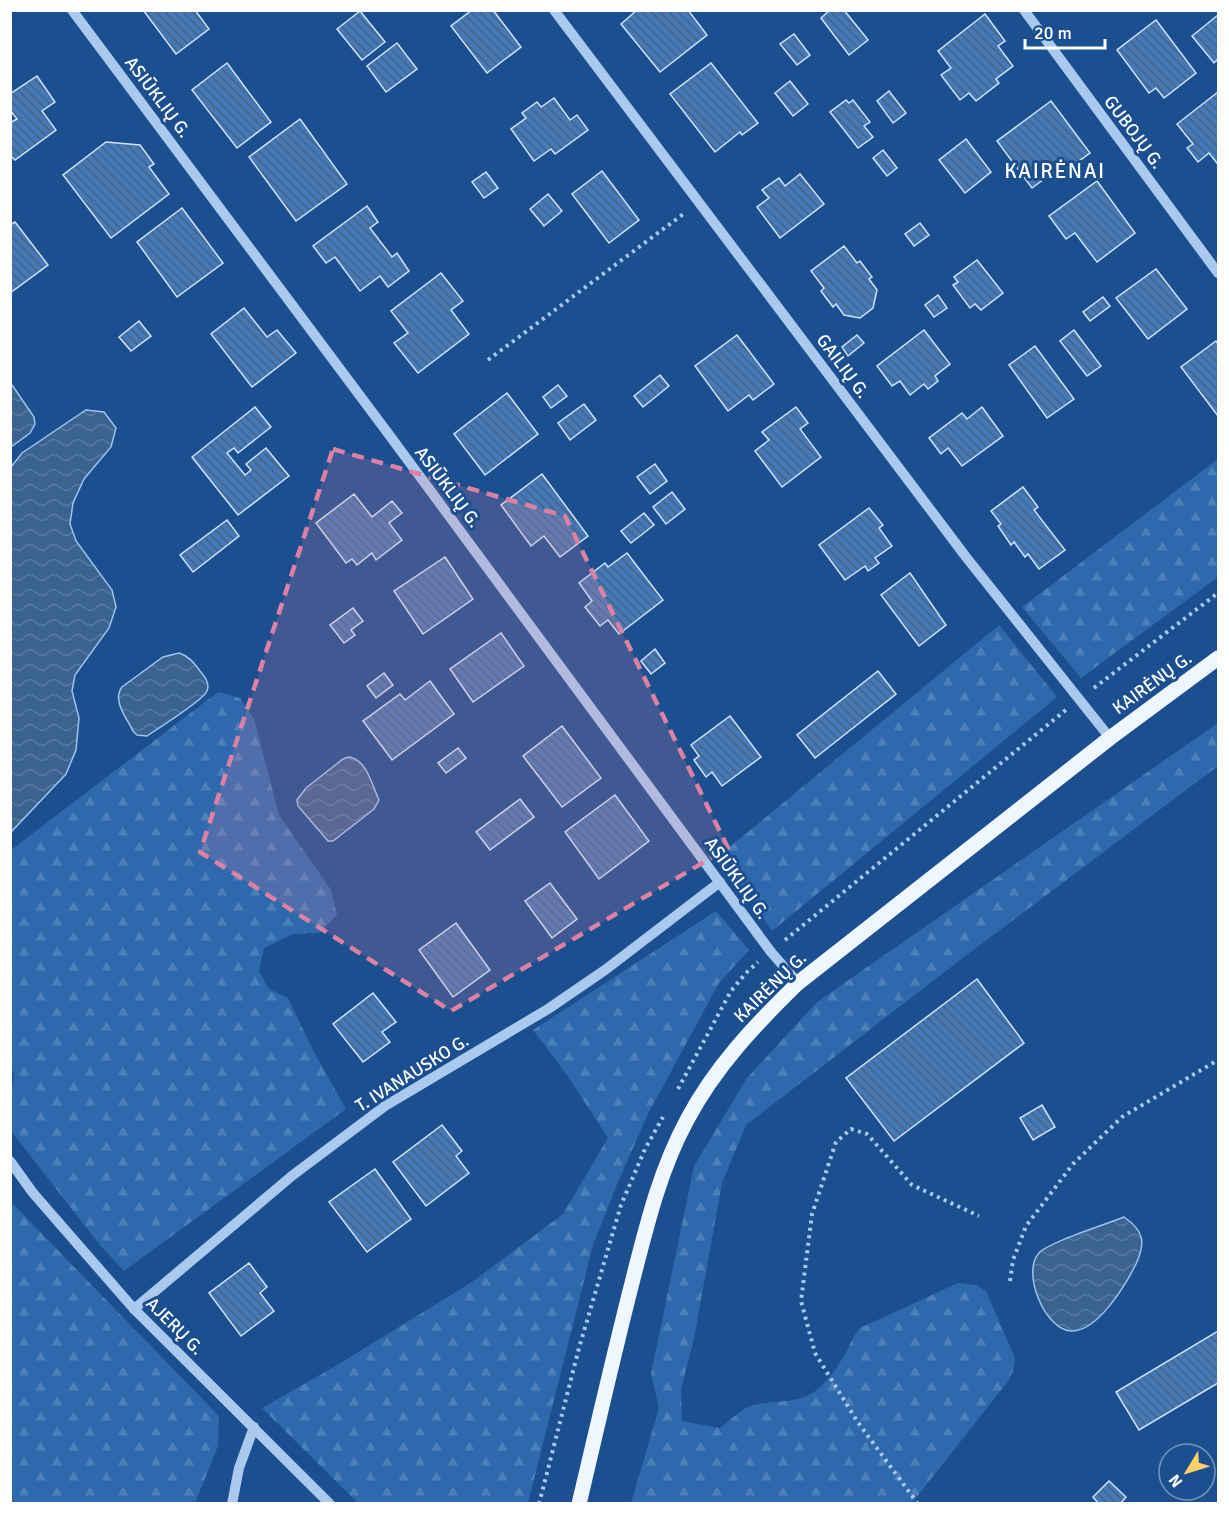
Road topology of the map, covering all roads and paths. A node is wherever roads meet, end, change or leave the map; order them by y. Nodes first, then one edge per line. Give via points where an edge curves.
1 (72, 10) edge
2 (554, 10) edge
3 (1024, 10) edge
4 (699, 203) junction
5 (1218, 273) edge
6 (488, 360) dead end
7 (1218, 658) edge
8 (1110, 738) junction
9 (720, 882) junction
10 (798, 983) junction
11 (1218, 1060) edge
12 (10, 1161) edge
13 (979, 1216) dead end
14 (1010, 1281) dead end
15 (134, 1309) junction
16 (254, 1426) junction
17 (232, 1503) edge
18 (330, 1503) edge
19 (579, 1503) edge
20 (918, 1503) edge

1 - 9 street, ASIŪKLIŲ G.
2 - 4 street, GAILIŲ G.
3 - 5 street, GUBOJŲ G.
4 - 6 path
4 - 8 street, GAILIŲ G. via 966,557
7 - 8 main road, KAIRĖNŲ G.
8 - 10 main road, KAIRĖNŲ G.
9 - 10 street, ASIŪKLIŲ G.
9 - 15 street, T. IVANAUSKO G. via 548,1009 385,1106 293,1175
10 - 19 main road, KAIRĖNŲ G. via 728,1057 674,1144 646,1230
11 - 14 path via 1122,1117 1073,1164 1026,1226
12 - 15 street, AJERŲ G.
13 - 20 path via 912,1185 867,1134 851,1128 836,1142 812,1214 801,1301 814,1353 857,1421
15 - 16 street, AJERŲ G.
16 - 17 street
16 - 18 street, AJERŲ G.

